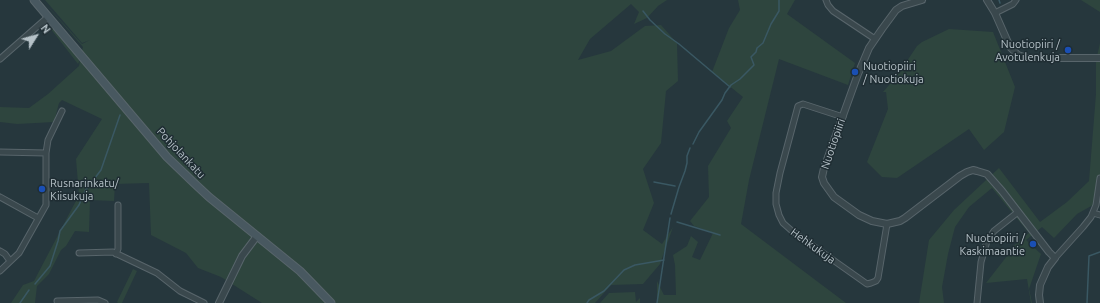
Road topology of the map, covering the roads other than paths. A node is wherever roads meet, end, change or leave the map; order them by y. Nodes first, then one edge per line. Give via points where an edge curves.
1 (34, 0) edge
2 (826, 0) edge
3 (922, 0) edge
4 (987, 0) edge
5 (1016, 0) edge
6 (995, 13) junction
7 (48, 17) junction
8 (875, 39) junction
9 (1100, 58) edge
10 (0, 59) edge
11 (62, 112) dead end
12 (843, 117) junction
13 (0, 152) edge
14 (46, 153) junction
15 (1100, 178) edge
16 (0, 197) edge
17 (118, 205) dead end
18 (1018, 212) junction
19 (1093, 213) junction
20 (1100, 215) edge
21 (38, 218) junction
22 (887, 224) junction
23 (257, 236) junction
24 (0, 251) edge
25 (79, 253) dead end
26 (116, 254) junction
27 (1055, 258) junction
28 (10, 261) junction
29 (0, 272) edge
30 (57, 301) dead end
31 (105, 303) edge
32 (204, 303) edge
33 (219, 303) edge
34 (331, 303) edge
35 (977, 303) edge
36 (1040, 303) edge

1 - 7 main road, Pohjolankatu
2 - 8 street via 833,10
3 - 8 street, Nuotiopiiri via 896,10
4 - 6 street
5 - 6 street
6 - 9 street via 1010,47 1018,55 1027,58
7 - 10 street
7 - 23 main road, Pohjolankatu via 167,156 194,183
8 - 12 street, Nuotiopiiri via 862,61
11 - 14 street via 48,140
12 - 22 street, Nuotiopiiri via 824,168 824,183 834,197 859,215
12 - 22 street, Hehkukuja via 803,104 798,106 776,193 779,215 792,231 867,284 878,278
13 - 14 street
14 - 21 street via 46,205
15 - 19 street
16 - 21 street
17 - 26 street
18 - 22 street via 987,174 973,170 960,176 905,218
18 - 27 street
18 - 35 street via 994,231 987,241 981,262
19 - 20 street
19 - 27 street
21 - 28 street via 19,253
23 - 33 street via 242,256
23 - 34 main road, Pohjolankatu via 300,271
24 - 28 street
25 - 26 street
26 - 32 street via 157,274 180,291
27 - 36 street via 1040,285
28 - 29 street
30 - 31 street via 98,300

